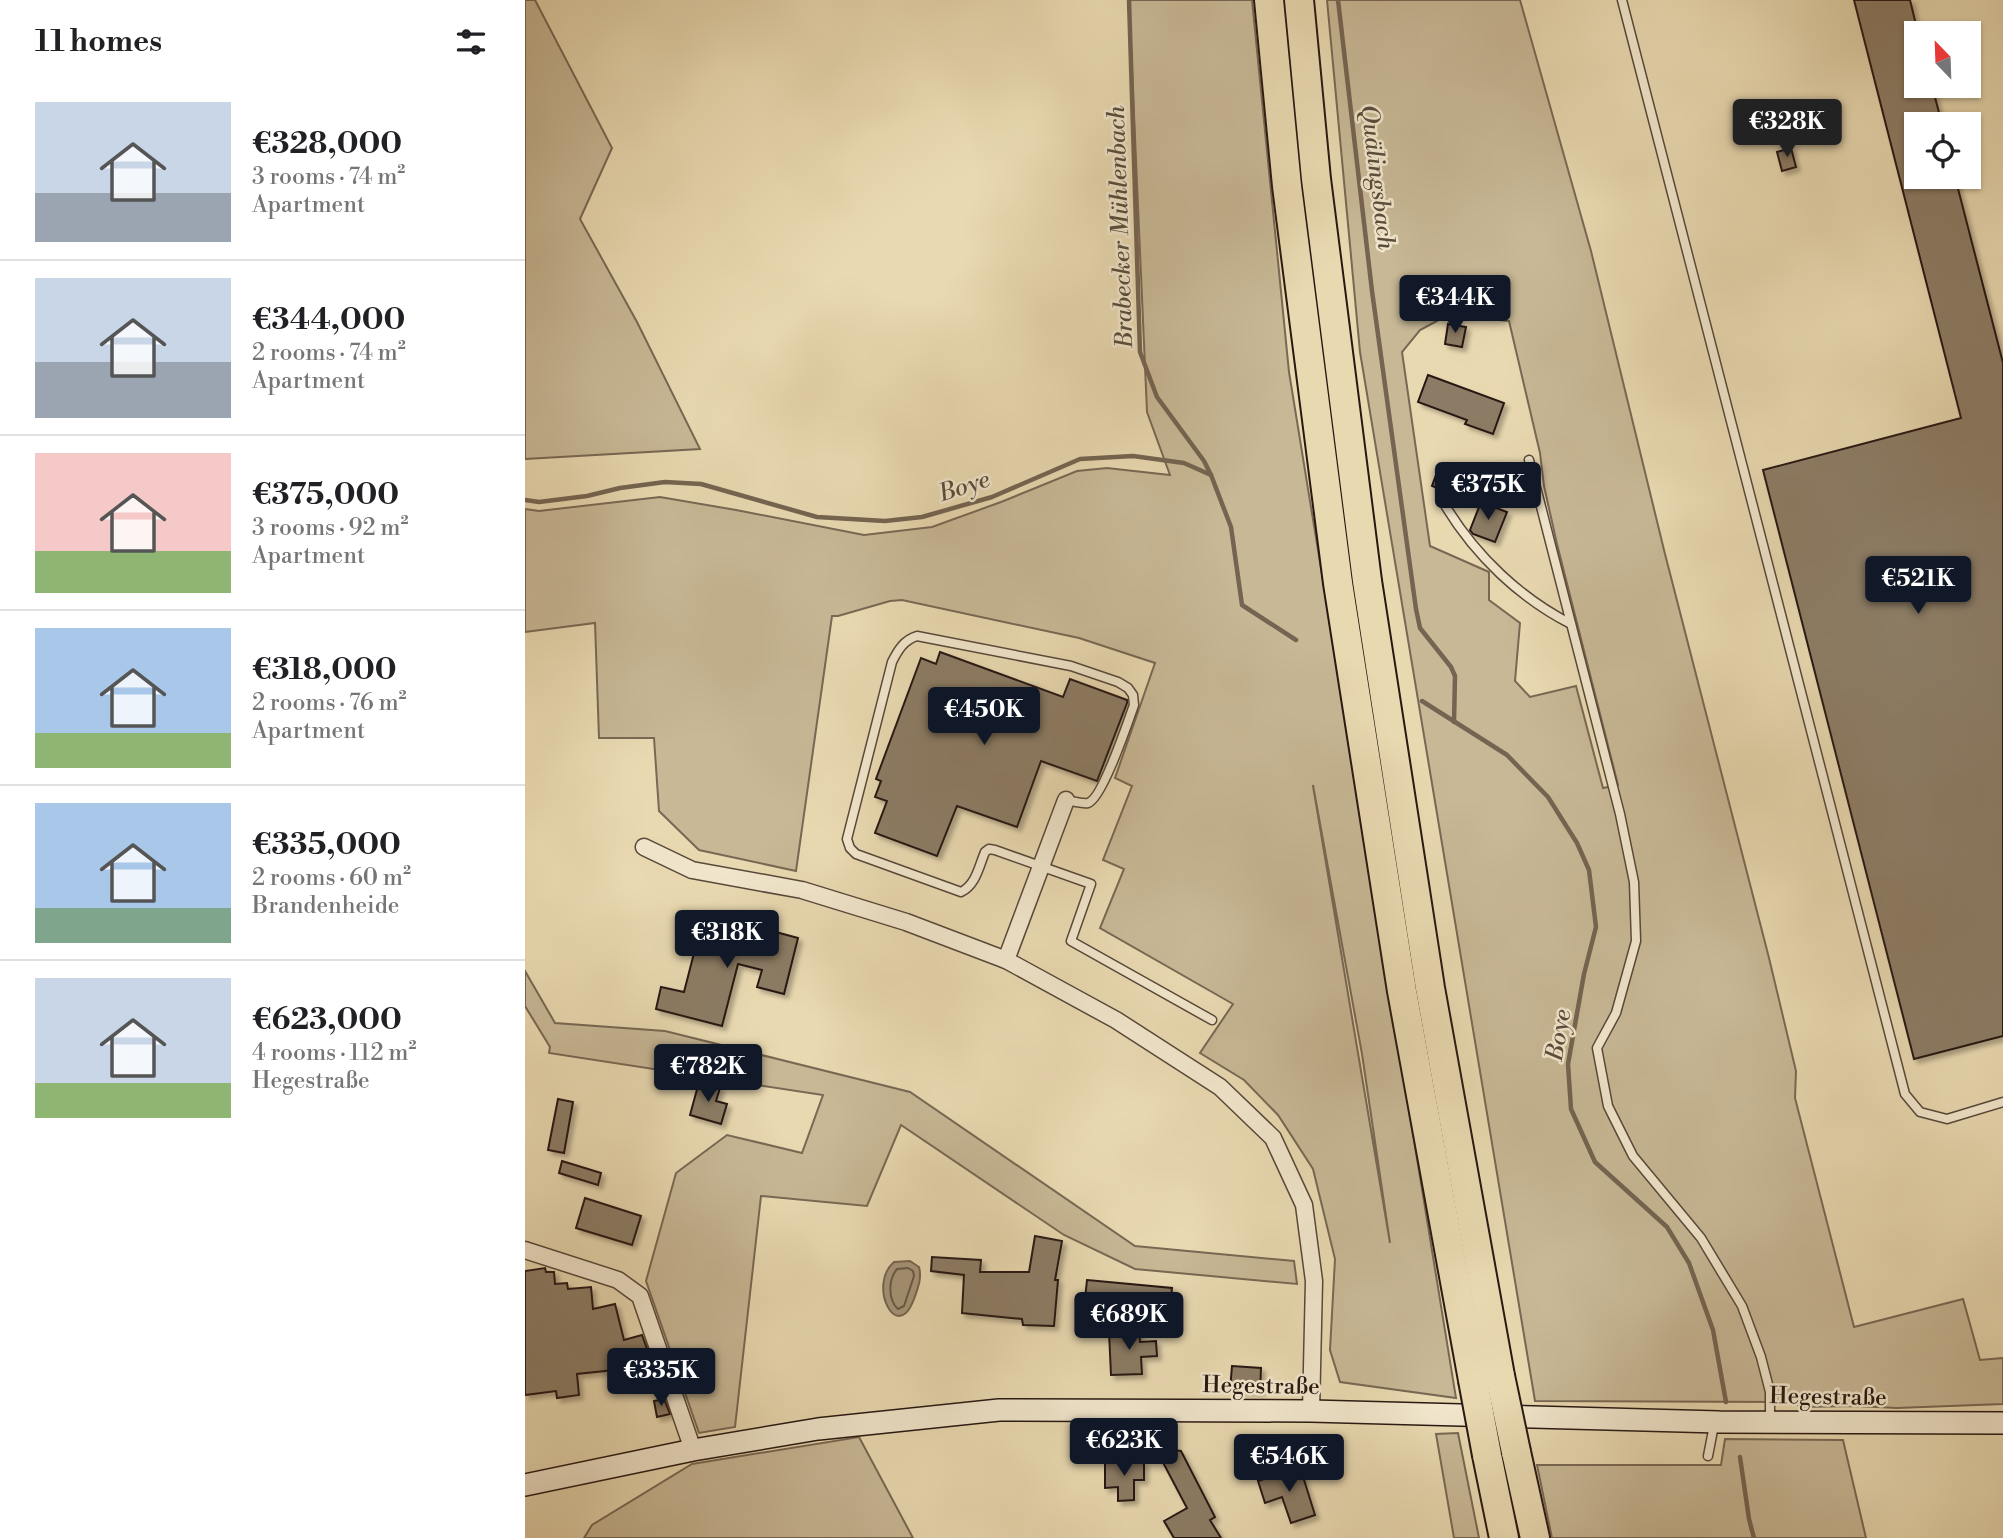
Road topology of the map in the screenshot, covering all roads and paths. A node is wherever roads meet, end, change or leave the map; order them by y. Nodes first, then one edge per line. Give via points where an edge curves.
1 (1269, 0) edge
2 (1299, 0) edge
3 (1622, 0) edge
4 (1529, 460) dead end
5 (1446, 508) dead end
6 (1571, 624) junction
7 (1066, 800) joint
8 (644, 847) dead end
9 (1042, 866) junction
10 (1006, 960) junction
11 (1212, 1020) dead end
12 (2003, 1102) edge
13 (525, 1250) edge
14 (1311, 1411) junction
15 (1770, 1421) junction
16 (1715, 1422) junction
17 (2003, 1423) edge
18 (693, 1450) junction
19 (1708, 1456) dead end
20 (525, 1485) edge
21 (1504, 1538) edge
22 (1535, 1538) edge

1 - 21 highway, bridge via 1287,186 1338,583 1402,991
2 - 22 highway, bridge via 1316,179 1367,581 1430,988 1500,1376
3 - 12 lane via 1905,1094 1920,1112 1947,1119
4 - 6 lane
5 - 6 lane via 1464,536 1515,588
6 - 15 lane via 1634,882 1636,941 1616,1013 1597,1048 1608,1106 1633,1156 1701,1238 1742,1306 1770,1392
7 - 9 street
7 - 9 lane via 1087,803 1102,787 1134,705 1128,688 1071,666 917,636 908,639 892,662 847,839 850,848 961,892 973,883 989,849
8 - 10 street via 692,870 802,890 907,922
9 - 10 street
9 - 11 lane via 1091,884 1071,941
10 - 14 street via 1116,1020 1220,1087 1273,1138 1304,1205 1314,1281
13 - 18 street via 618,1280 641,1297
14 - 16 street, Hegestraße
14 - 18 street, Hegestraße via 999,1410 818,1429
15 - 16 street, Hegestraße
15 - 17 street, Hegestraße
16 - 19 lane
18 - 20 street, Hegestraße

